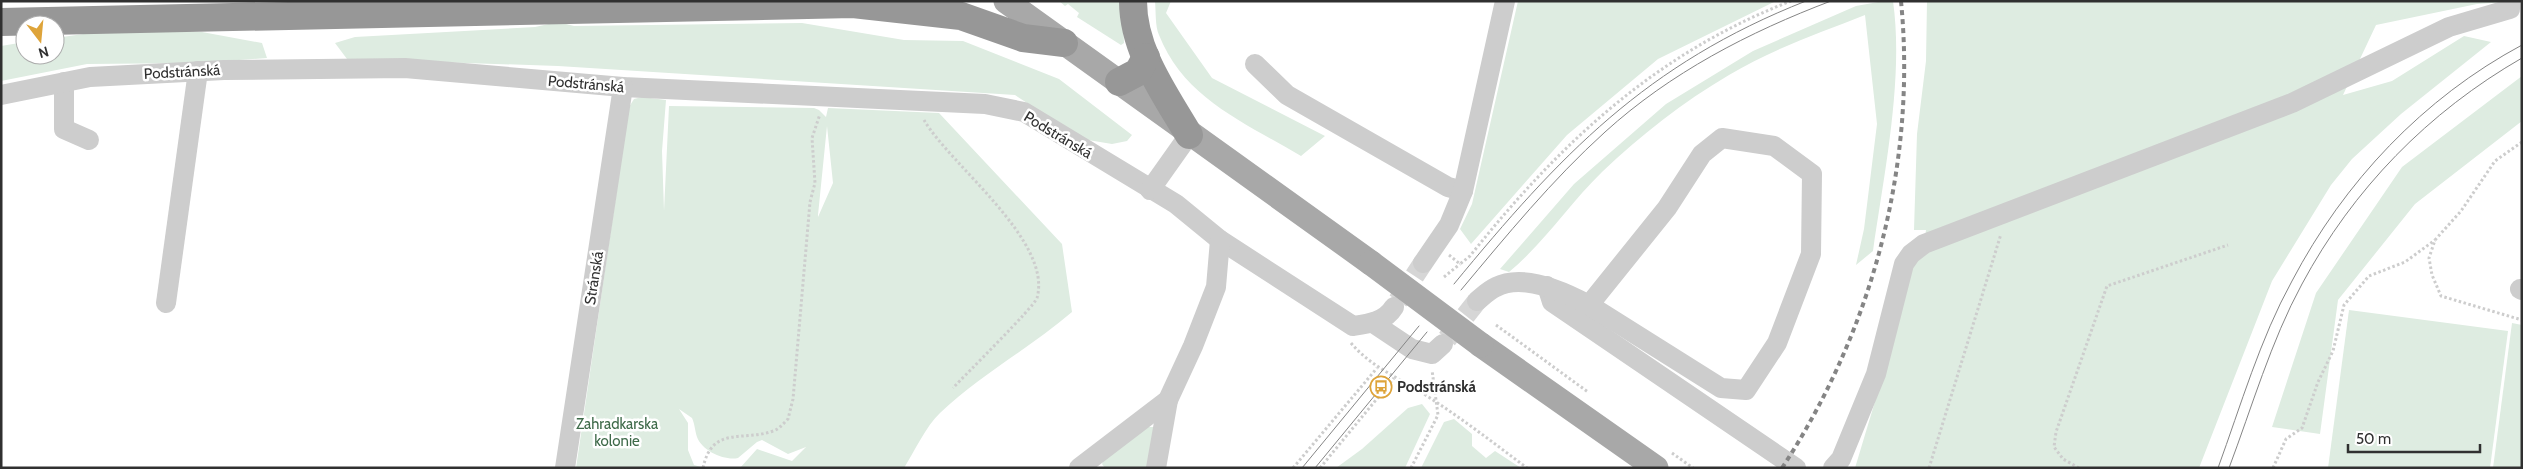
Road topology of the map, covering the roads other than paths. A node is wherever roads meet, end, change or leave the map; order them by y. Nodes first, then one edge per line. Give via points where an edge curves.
1 (124, 1) edge
2 (1006, 1) edge
3 (1133, 1) edge
4 (1505, 1) edge
5 (2510, 1) edge
6 (856, 2) edge
7 (1, 18) edge
8 (1, 22) edge
9 (1064, 43) junction
10 (1146, 57) junction
11 (1255, 64) dead end
12 (198, 72) junction
13 (64, 82) junction
14 (1119, 82) junction
15 (622, 88) junction
16 (1, 95) edge
17 (1189, 134) junction
18 (89, 140) dead end
19 (1150, 190) junction
20 (1463, 191) junction
21 (1220, 240) junction
22 (1423, 263) tunnel mouth
23 (1547, 286) junction
24 (1477, 301) tunnel mouth
25 (166, 303) dead end
26 (1589, 305) junction
27 (1394, 307) tunnel mouth
28 (1373, 323) junction
29 (1438, 349) road end
30 (1168, 400) junction
31 (1088, 465) edge
32 (565, 468) edge
33 (1156, 468) edge
34 (1656, 468) edge
35 (1795, 468) edge
36 (1834, 468) edge

1 - 7 highway
2 - 9 main road
3 - 10 highway via 1136,31
4 - 20 street
5 - 36 street via 2510,9 2449,27 2292,103 1924,244 1904,264 1876,374 1841,459
6 - 8 highway
6 - 9 highway via 961,16 1023,38
9 - 14 main road
10 - 14 highway via 1138,72
10 - 17 highway
11 - 20 street via 1287,95 1448,187
12 - 13 street, Podstránská via 90,77
12 - 15 street, Podstránská via 405,68
12 - 25 street
13 - 16 street, Podstránská
13 - 18 street via 64,129
14 - 17 main road
15 - 19 street, Podstránská via 985,104 1024,112
15 - 32 street, Stránská
17 - 19 street
17 - 34 main road, bridge
19 - 21 street, Podstránská via 1176,204
20 - 22 street via 1449,225
21 - 28 street, Podstránská via 1352,326
21 - 30 street via 1216,287
23 - 24 street via 1521,283 1496,286
23 - 26 street
23 - 35 street via 1552,302
26 - 26 street via 1667,208 1702,154 1722,138 1774,146 1812,174 1811,254 1777,343 1746,390 1721,388
27 - 28 street
28 - 29 street via 1412,349
30 - 31 street
30 - 33 street

